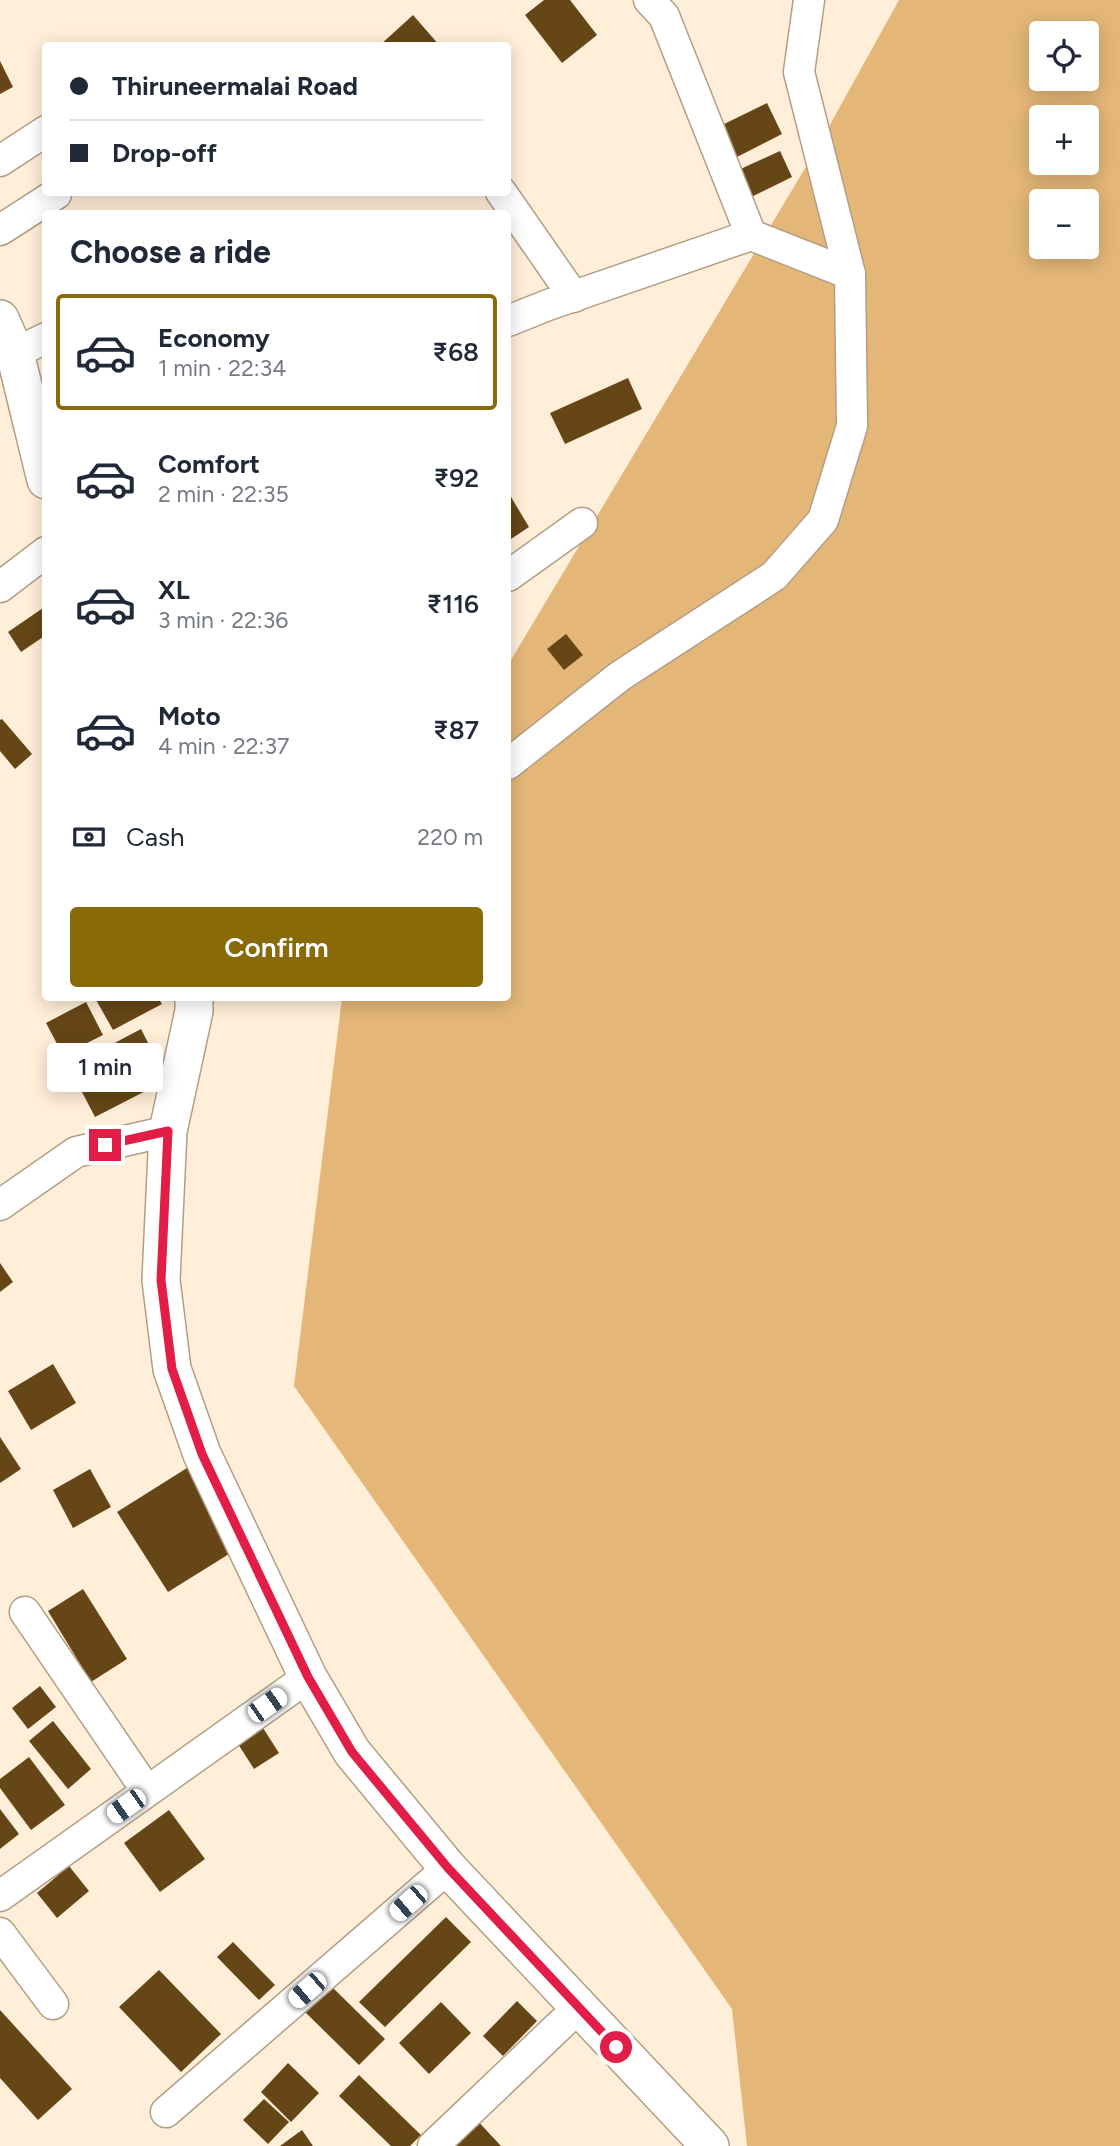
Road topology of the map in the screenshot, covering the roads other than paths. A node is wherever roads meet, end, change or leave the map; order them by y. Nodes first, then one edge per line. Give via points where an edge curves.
1 (649, 0) edge
2 (809, 0) edge
3 (42, 134) edge
4 (0, 161) edge
5 (53, 196) edge
6 (503, 196) edge
7 (0, 230) edge
8 (751, 235) junction
9 (850, 274) junction
10 (574, 297) junction
11 (0, 319) edge
12 (511, 320) edge
13 (30, 345) edge
14 (42, 446) edge
15 (582, 523) dead end
16 (42, 555) edge
17 (511, 574) edge
18 (0, 587) edge
19 (511, 762) edge
20 (200, 1002) edge
21 (168, 1131) junction
22 (0, 1205) edge
23 (25, 1612) dead end
24 (308, 1677) junction
25 (147, 1791) junction
26 (448, 1868) junction
27 (1, 1894) edge
28 (0, 1933) edge
29 (53, 2004) dead end
30 (579, 2007) junction
31 (166, 2112) dead end
32 (433, 2146) edge
33 (710, 2146) edge

1 - 8 street via 664,16
2 - 9 street via 799,72
3 - 4 street
5 - 7 street
6 - 10 street
8 - 9 street
8 - 10 street
9 - 19 street via 852,426 823,520 774,576 620,676
10 - 12 street
11 - 13 street
13 - 14 street
15 - 17 street
16 - 18 street
20 - 21 street
21 - 22 street via 76,1152
21 - 24 street via 161,1280 172,1369 202,1454
23 - 25 street
24 - 25 street
24 - 26 street via 352,1752
25 - 27 street
26 - 30 street
26 - 31 street
28 - 29 street
30 - 32 street
30 - 33 street

